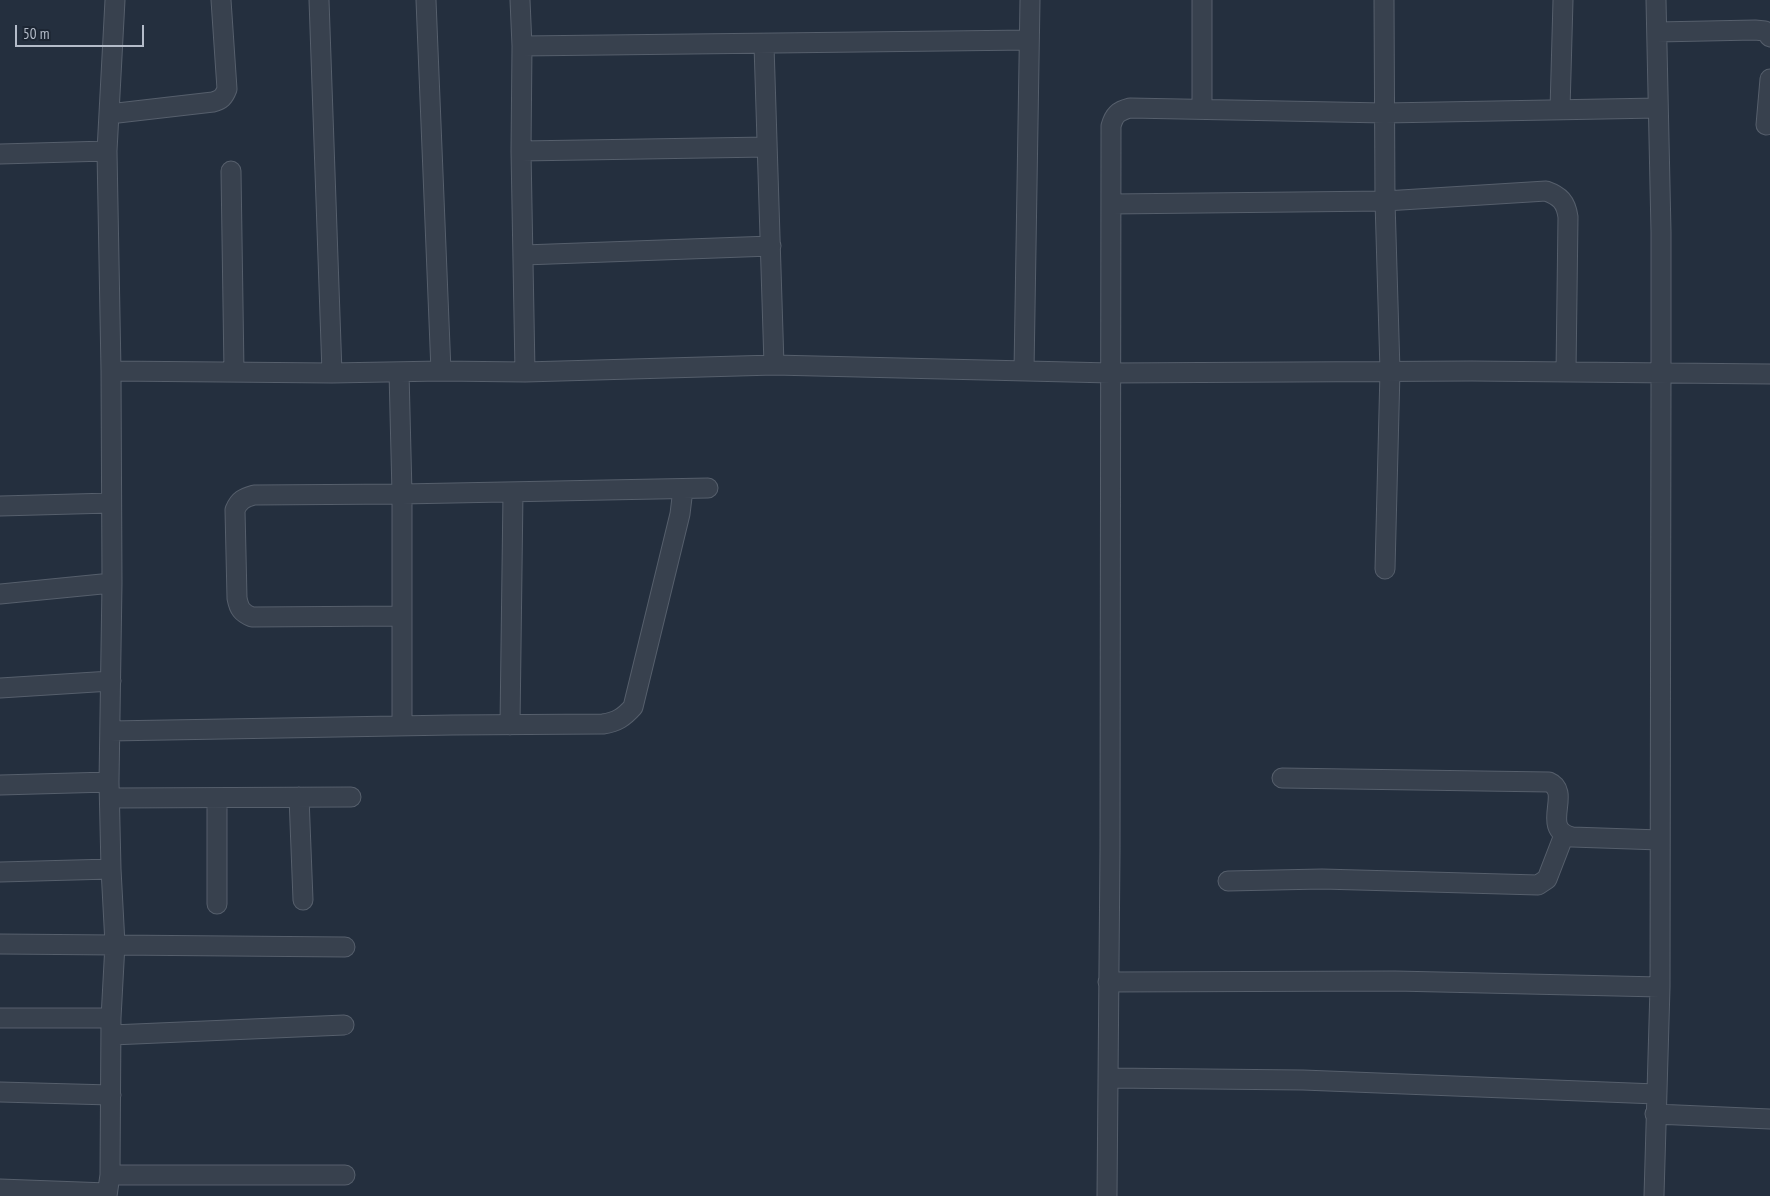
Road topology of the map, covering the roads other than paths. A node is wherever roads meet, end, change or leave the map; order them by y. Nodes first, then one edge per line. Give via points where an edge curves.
1 (115, 0) edge
2 (220, 0) edge
3 (319, 0) edge
4 (426, 0) edge
5 (520, 0) edge
6 (1030, 0) edge
7 (1202, 0) edge
8 (1384, 0) edge
9 (1563, 0) edge
10 (1656, 0) edge
11 (1657, 32) junction
12 (1770, 37) edge
13 (1030, 40) junction
14 (764, 44) junction
15 (522, 46) junction
16 (1770, 79) edge
17 (1658, 108) junction
18 (1202, 109) junction
19 (1560, 110) junction
20 (1385, 112) junction
21 (109, 114) junction
22 (1766, 125) dead end
23 (768, 147) junction
24 (106, 151) junction
25 (521, 151) junction
26 (0, 154) edge
27 (231, 171) dead end
28 (1385, 201) junction
29 (1112, 204) junction
30 (771, 246) junction
31 (524, 255) junction
32 (774, 365) junction
33 (111, 371) junction
34 (441, 371) junction
35 (1024, 371) junction
36 (234, 372) junction
37 (398, 372) junction
38 (525, 372) junction
39 (1390, 372) junction
40 (1566, 372) junction
41 (1662, 372) junction
42 (332, 373) junction
43 (1112, 373) junction
44 (1770, 374) edge
45 (708, 488) dead end
46 (683, 489) junction
47 (513, 492) junction
48 (402, 494) junction
49 (111, 504) junction
50 (0, 506) edge
51 (1385, 568) dead end
52 (112, 583) junction
53 (0, 594) edge
54 (402, 616) junction
55 (111, 681) junction
56 (0, 688) edge
57 (510, 725) junction
58 (402, 726) junction
59 (110, 731) junction
60 (1282, 778) dead end
61 (0, 785) edge
62 (110, 790) junction
63 (299, 797) junction
64 (351, 797) dead end
65 (217, 798) junction
66 (1564, 835) junction
67 (1660, 840) junction
68 (111, 869) junction
69 (0, 872) edge
70 (1228, 881) dead end
71 (303, 900) dead end
72 (217, 904) dead end
73 (0, 944) edge
74 (115, 944) junction
75 (345, 947) dead end
76 (1108, 982) junction
77 (1660, 987) junction
78 (0, 1018) edge
79 (344, 1025) dead end
80 (112, 1027) junction
81 (1109, 1078) junction
82 (0, 1092) edge
83 (1656, 1094) junction
84 (111, 1095) junction
85 (1655, 1114) junction
86 (1770, 1119) edge
87 (345, 1175) dead end
88 (108, 1188) edge
89 (0, 1189) edge
90 (1108, 1196) edge
91 (1654, 1196) edge

1 - 21 street
2 - 21 street via 225,96 220,101
3 - 42 street
4 - 34 street
5 - 15 street
6 - 13 street
7 - 18 street
8 - 20 street
9 - 19 street
10 - 11 street
11 - 12 street via 1755,30
11 - 17 street
13 - 14 street
13 - 35 street
14 - 15 street
14 - 23 street
15 - 25 street
16 - 22 street
17 - 19 street
17 - 41 street
18 - 20 street
18 - 29 street via 1130,108 1114,115 1111,126
19 - 20 street
20 - 28 street
21 - 24 street
23 - 25 street
23 - 30 street
24 - 26 street
24 - 33 street
25 - 31 street
27 - 36 street
28 - 29 street
28 - 39 street
28 - 40 street via 1546,191 1558,196 1566,205 1568,216
29 - 43 street
30 - 31 street
30 - 32 street
31 - 38 street
32 - 35 street
32 - 38 street
33 - 36 street
33 - 49 street
34 - 37 street
34 - 38 street
35 - 43 street
36 - 42 street
37 - 42 street
37 - 48 street
39 - 40 street
39 - 43 street
39 - 51 street
40 - 41 street
41 - 44 street
41 - 67 street
43 - 76 street
45 - 46 street
46 - 47 street
46 - 57 street via 678,523 633,707 624,717 604,724
47 - 48 street
47 - 57 street
48 - 54 street
48 - 54 street via 254,495 238,502 235,510 237,598 244,614 252,617
49 - 50 street
49 - 52 street
52 - 53 street
52 - 55 street
54 - 58 street
55 - 56 street
55 - 59 street
57 - 58 street
58 - 59 street
59 - 62 street
60 - 66 street via 1548,782 1558,791 1558,829
61 - 62 street
62 - 65 street
62 - 68 street
63 - 64 street
63 - 65 street
63 - 71 street
65 - 72 street
66 - 67 street
66 - 70 street via 1546,879 1538,885 1322,879
67 - 77 street
68 - 69 street
68 - 74 street
73 - 74 street
74 - 75 street
74 - 80 street
76 - 77 street via 1395,981
76 - 81 street
77 - 83 street
78 - 80 street
79 - 80 street
80 - 84 street
81 - 83 street via 1302,1080
81 - 90 street
82 - 84 street
83 - 85 street
84 - 88 street
85 - 86 street
85 - 91 street
87 - 88 street
88 - 89 street

